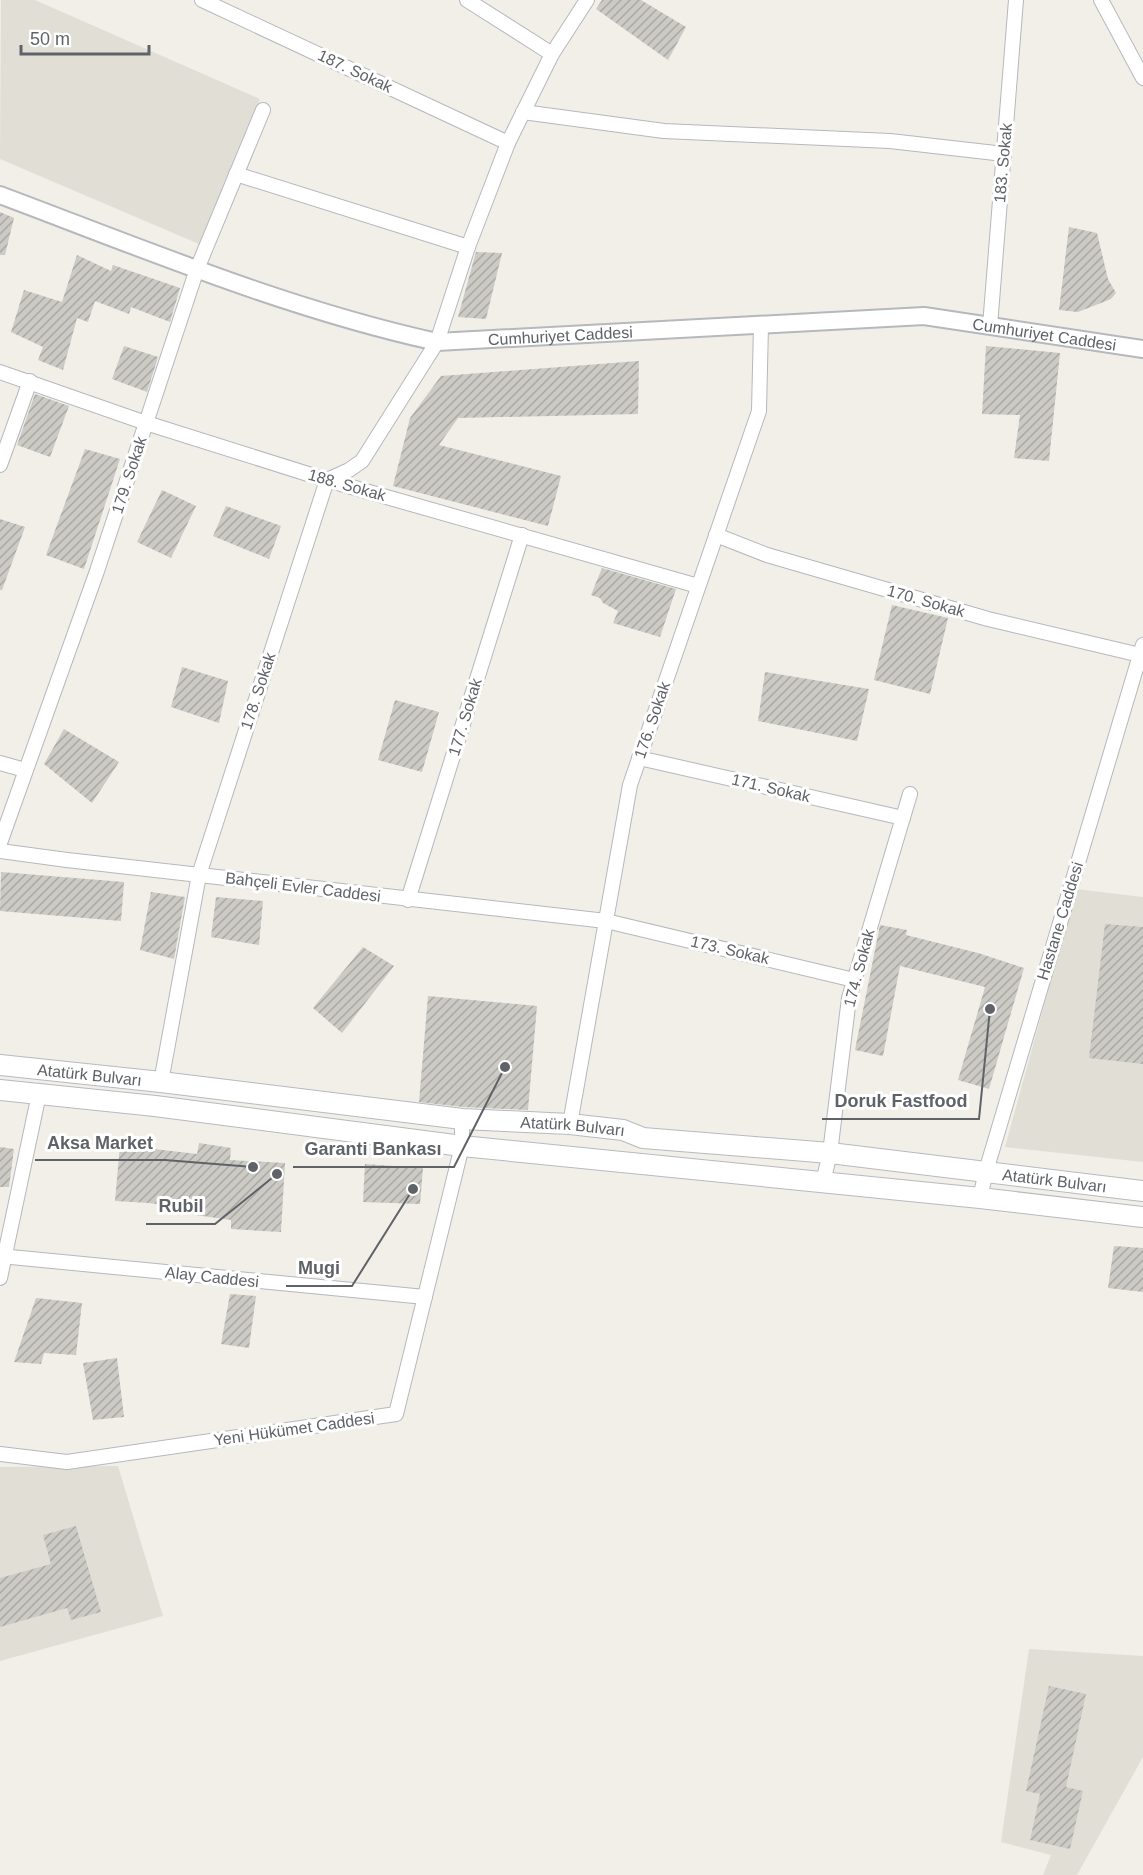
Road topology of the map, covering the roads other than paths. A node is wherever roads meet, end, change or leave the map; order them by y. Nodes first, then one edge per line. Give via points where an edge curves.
1 (202, 0) edge
2 (467, 0) edge
3 (587, 0) edge
4 (1016, 0) edge
5 (1101, 0) edge
6 (552, 54) junction
7 (1143, 78) edge
8 (263, 110) dead end
9 (523, 112) junction
10 (508, 143) junction
11 (1004, 154) junction
12 (236, 174) junction
13 (0, 195) edge
14 (468, 247) junction
15 (197, 269) junction
16 (761, 325) junction
17 (990, 326) junction
18 (437, 342) junction
19 (1143, 349) edge
20 (0, 372) edge
21 (30, 381) junction
22 (146, 423) junction
23 (0, 465) edge
24 (327, 480) junction
25 (522, 535) junction
26 (716, 535) junction
27 (698, 586) junction
28 (1142, 650) edge
29 (639, 758) junction
30 (0, 763) edge
31 (25, 770) junction
32 (910, 794) dead end
33 (903, 818) junction
34 (0, 843) edge
35 (0, 851) edge
36 (199, 875) junction
37 (408, 900) junction
38 (606, 921) junction
39 (854, 980) junction
40 (0, 1065) edge
41 (161, 1082) junction
42 (0, 1090) edge
43 (39, 1094) junction
44 (462, 1119) junction
45 (570, 1124) junction
46 (462, 1146) junction
47 (830, 1153) junction
48 (986, 1171) junction
49 (823, 1182) junction
50 (1143, 1191) edge
51 (980, 1198) junction
52 (1143, 1217) edge
53 (3, 1256) edge
54 (0, 1278) edge
55 (425, 1297) junction
56 (0, 1454) edge

1 - 10 street, 187. Sokak
2 - 6 street
3 - 6 street
4 - 11 street, 183. Sokak
5 - 7 street
6 - 9 street
8 - 12 street, 179. Sokak
9 - 10 street
9 - 11 street via 664,131 890,141
10 - 14 street
11 - 17 street, 183. Sokak
12 - 14 street
12 - 15 street, 179. Sokak
13 - 15 street, Cumhuriyet Caddesi
14 - 18 street
15 - 18 street, Cumhuriyet Caddesi via 313,310
15 - 22 street, 179. Sokak
16 - 17 street, Cumhuriyet Caddesi via 924,316
16 - 18 street, Cumhuriyet Caddesi
16 - 26 street, 176. Sokak via 759,411
17 - 19 street, Cumhuriyet Caddesi
18 - 24 street via 362,461
20 - 21 street, 188. Sokak
21 - 22 street, 188. Sokak
21 - 23 street
22 - 24 street, 188. Sokak
22 - 31 street, 179. Sokak
24 - 25 street, 188. Sokak
24 - 36 street, 178. Sokak
25 - 27 street, 188. Sokak
25 - 37 street, 177. Sokak
26 - 27 street, 176. Sokak
26 - 28 street, 170. Sokak via 767,555 988,619
27 - 29 street, 176. Sokak
28 - 48 street, Hastane Caddesi
29 - 33 street, 171. Sokak
29 - 38 street, 176. Sokak via 630,785
30 - 31 street
31 - 34 street, 179. Sokak
32 - 33 street, 174. Sokak
33 - 39 street, 174. Sokak
35 - 36 street, Bahçeli Evler Caddesi
36 - 37 street, Bahçeli Evler Caddesi
36 - 41 street, 178. Sokak
37 - 38 street, Bahçeli Evler Caddesi
38 - 39 street, 173. Sokak
38 - 45 street, 176. Sokak
39 - 47 street, 174. Sokak
40 - 41 main road, Atatürk Bulvarı
41 - 44 main road, Atatürk Bulvarı
42 - 43 main road, Atatürk Bulvarı
43 - 46 main road, Atatürk Bulvarı
43 - 53 street
44 - 45 main road, Atatürk Bulvarı
44 - 46 street, Yeni Hükümet Caddesi
45 - 47 main road, Atatürk Bulvarı via 623,1130 643,1138
46 - 49 main road, Atatürk Bulvarı
46 - 55 street, Yeni Hükümet Caddesi
47 - 48 main road, Atatürk Bulvarı
47 - 49 street, 174. Sokak
48 - 50 main road, Atatürk Bulvarı
48 - 51 street, Hastane Caddesi
49 - 51 main road, Atatürk Bulvarı
51 - 52 main road, Atatürk Bulvarı
53 - 54 street
53 - 55 street, Alay Caddesi
55 - 56 street, Yeni Hükümet Caddesi via 396,1414 67,1462

